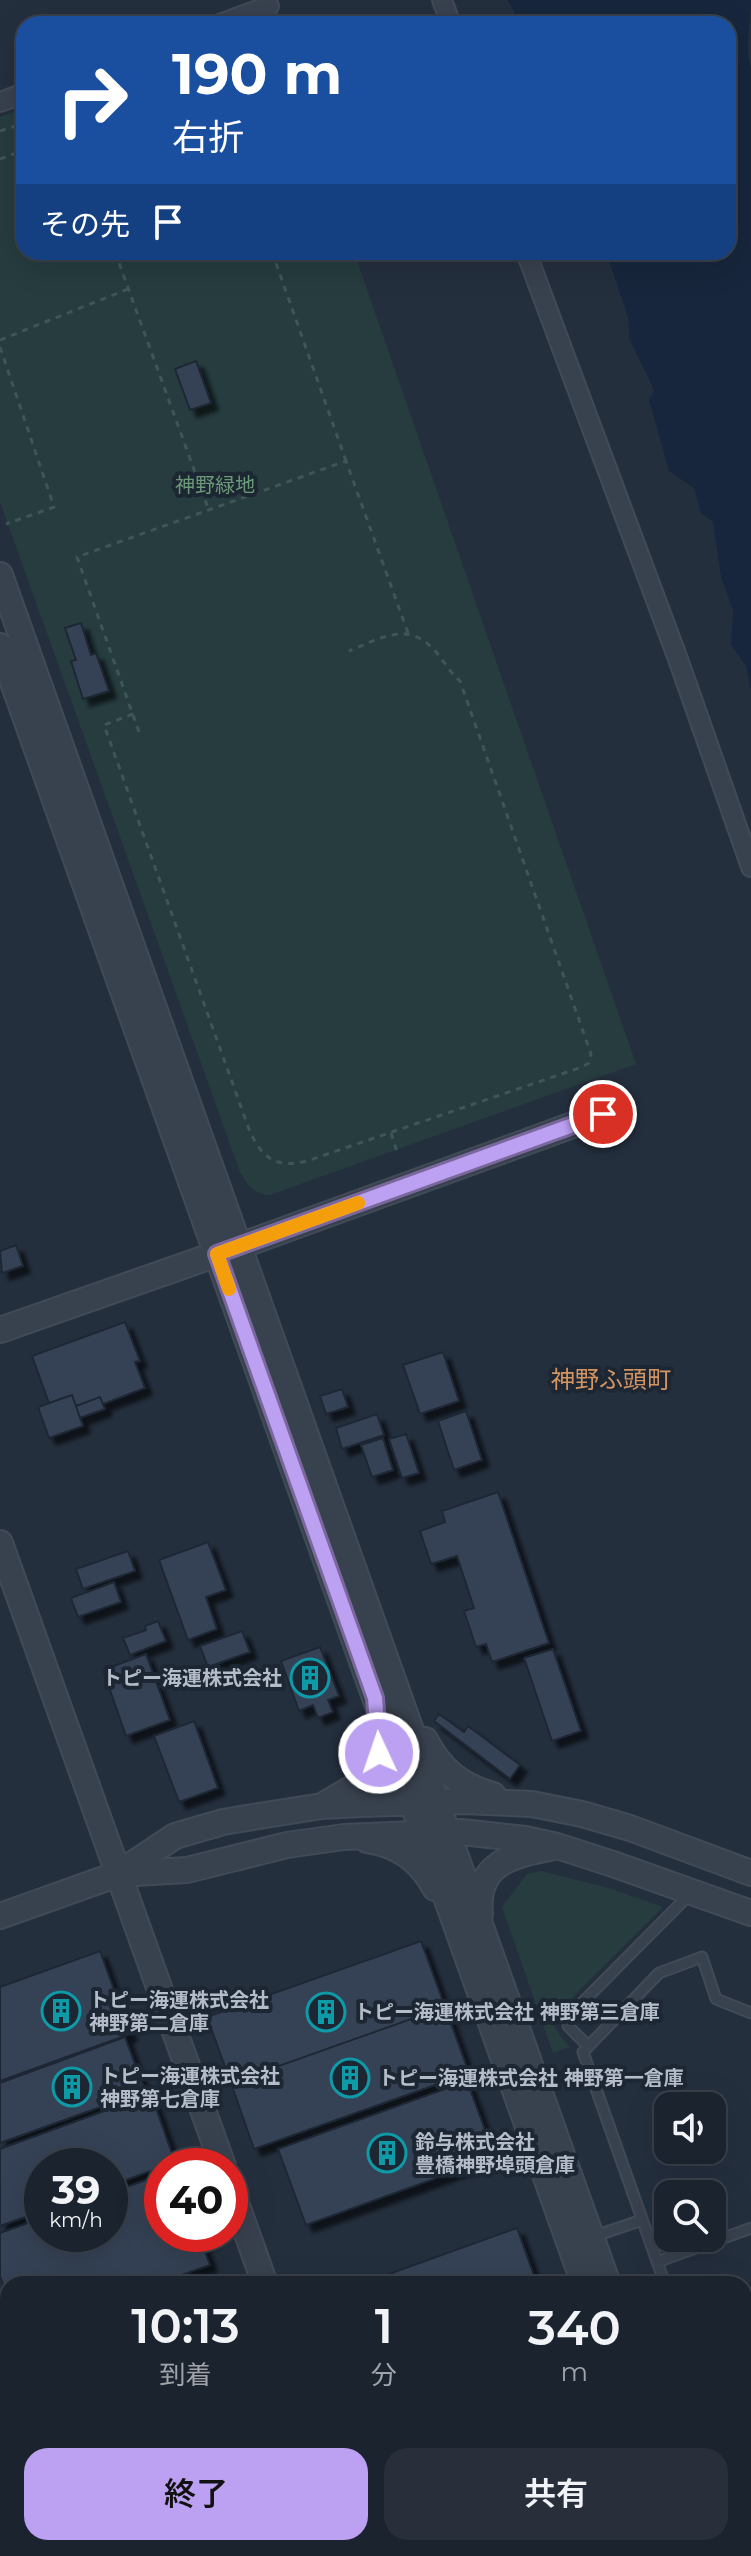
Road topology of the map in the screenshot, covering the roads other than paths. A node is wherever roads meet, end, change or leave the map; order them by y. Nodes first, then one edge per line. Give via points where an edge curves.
1 (269, 6) dead end
2 (241, 16) edge
3 (529, 260) edge
4 (0, 575) edge
5 (0, 646) edge
6 (751, 867) edge
7 (603, 1114) dead end
8 (228, 1250) junction
9 (0, 1330) edge
10 (0, 1543) edge
11 (387, 1695) junction
12 (438, 1802) junction
13 (413, 1803) junction
14 (532, 1804) junction
15 (322, 1806) junction
16 (435, 1832) junction
17 (344, 1837) junction
18 (557, 1846) junction
19 (751, 1873) edge
20 (118, 1874) junction
21 (692, 1891) junction
22 (751, 1913) edge
23 (0, 1916) edge
24 (472, 1936) junction
25 (751, 2013) edge
26 (588, 2046) junction
27 (217, 2148) edge
28 (642, 2220) junction
29 (751, 2228) edge
30 (248, 2236) edge
31 (592, 2237) junction
32 (657, 2262) junction
33 (262, 2276) edge
34 (581, 2276) edge
35 (605, 2276) edge
36 (662, 2276) edge

1 - 2 street
3 - 6 street
4 - 8 street
5 - 8 street
7 - 8 street
8 - 9 street
8 - 11 street
10 - 20 street
11 - 12 street via 414,1742
11 - 13 street
11 - 14 street via 445,1771 472,1788
11 - 15 street via 371,1773
12 - 13 street
12 - 14 street
12 - 16 street
13 - 15 street
13 - 16 street
14 - 19 street via 605,1820
15 - 20 street via 223,1822 175,1836
16 - 17 street
16 - 18 street
16 - 24 street
17 - 20 street via 187,1870
17 - 24 street via 383,1842 417,1862
18 - 21 street
18 - 24 street via 497,1864 481,1888
20 - 23 street
20 - 27 street
21 - 22 street
21 - 26 lane via 569,2016 568,2026
24 - 31 street
24 - 34 street
25 - 26 lane via 716,1999 702,1957 659,1973
26 - 28 lane via 583,2052
28 - 31 lane
28 - 32 lane
29 - 32 lane
30 - 33 street
31 - 35 street
32 - 36 lane

